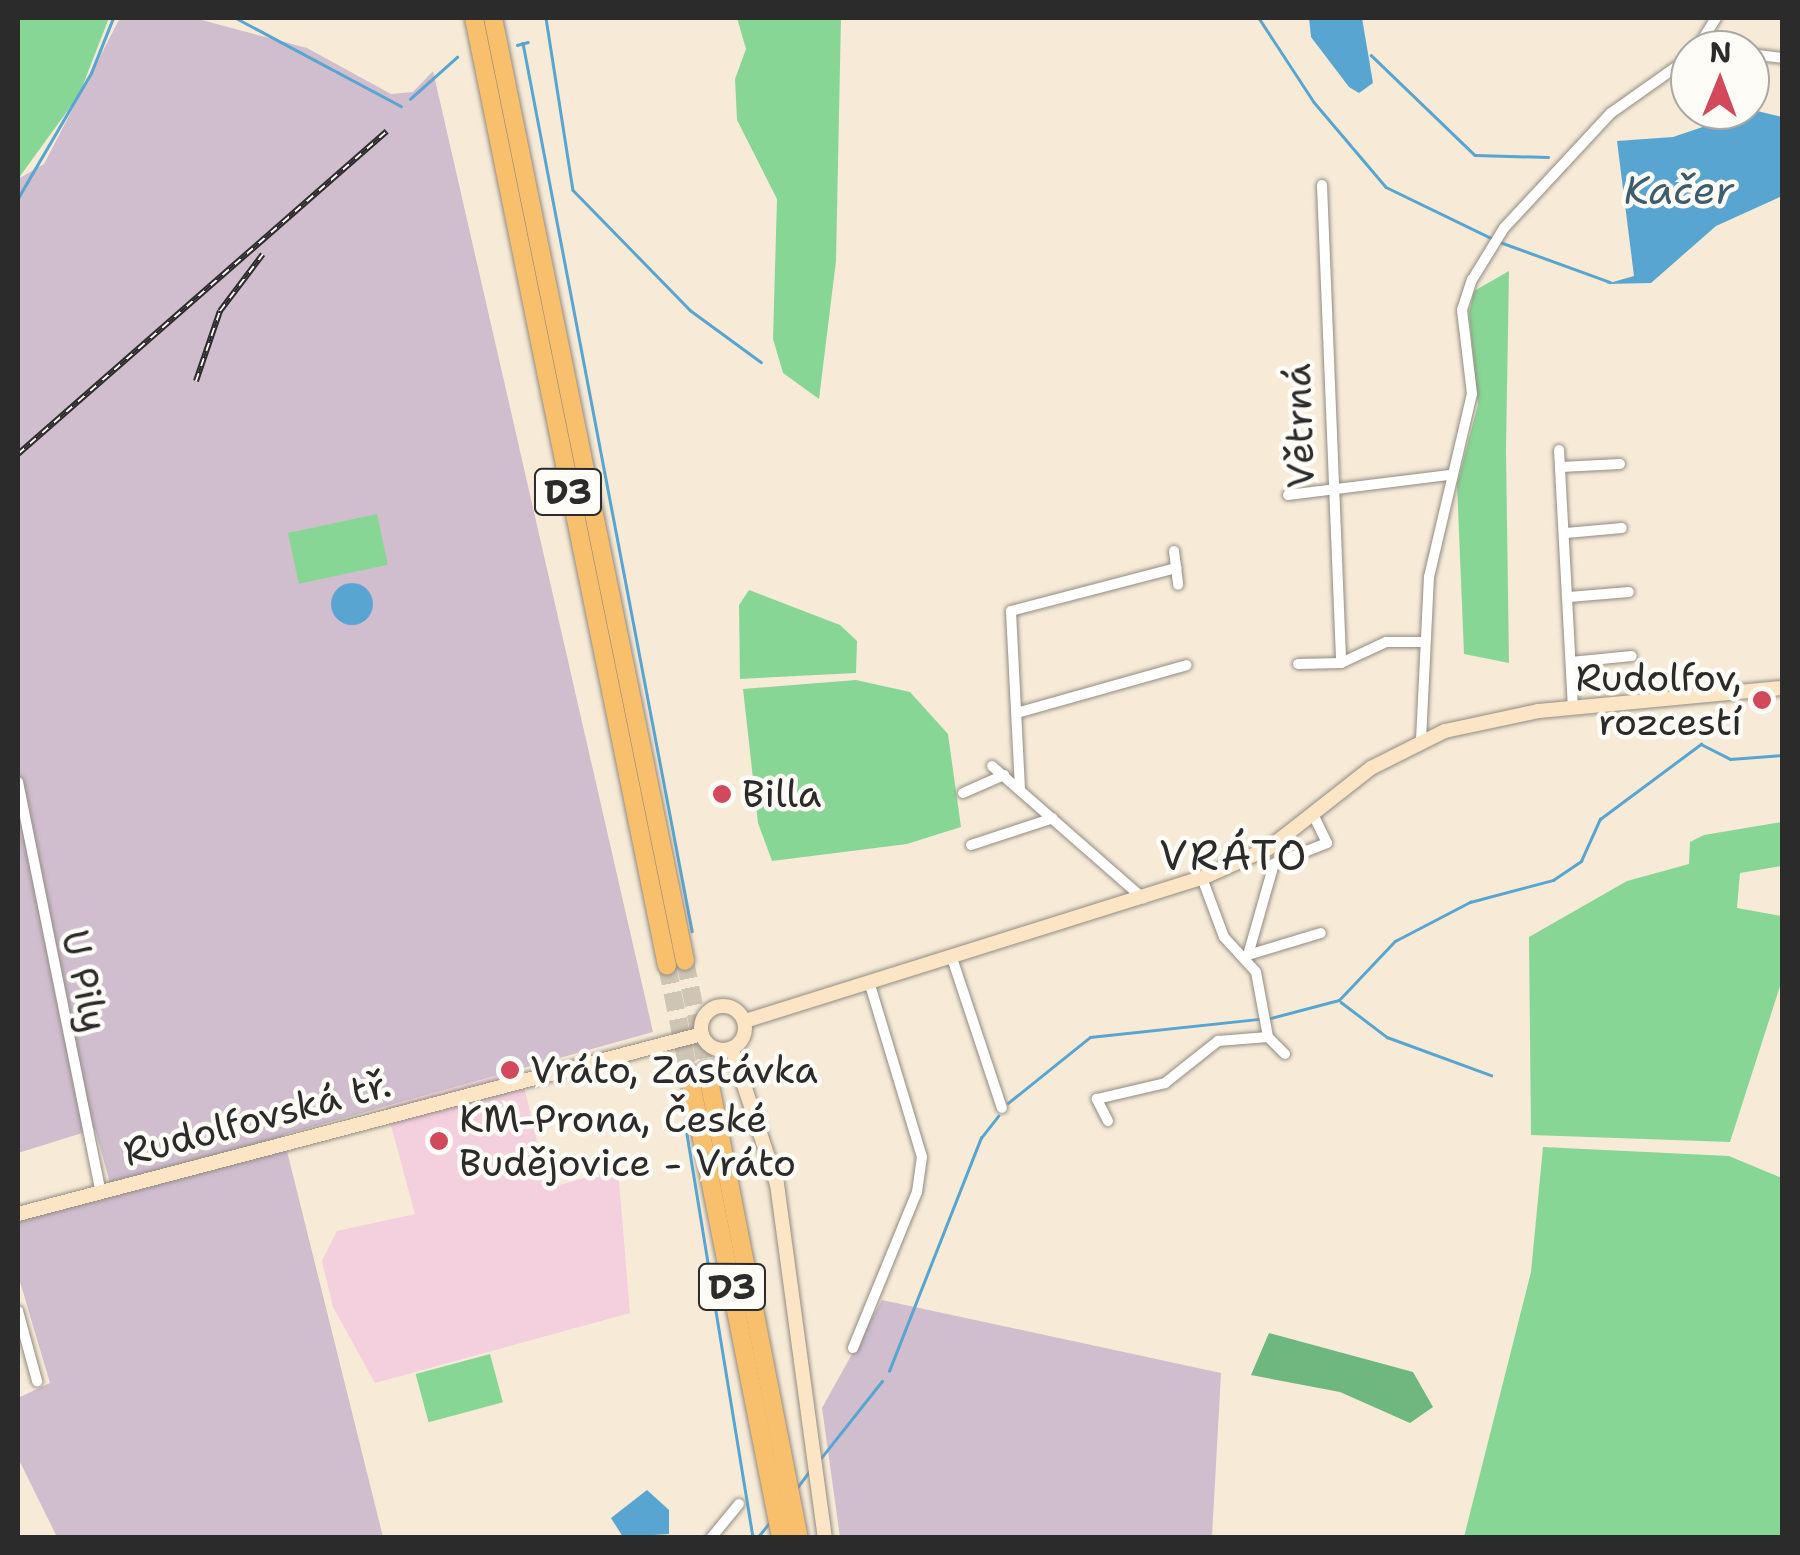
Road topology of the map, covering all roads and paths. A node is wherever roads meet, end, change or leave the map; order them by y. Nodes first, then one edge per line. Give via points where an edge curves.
1 (474, 18) edge
2 (493, 18) edge
3 (1670, 71) edge
4 (1322, 185) dead end
5 (1559, 450) dead end
6 (1620, 464) dead end
7 (1561, 467) junction
8 (1448, 475) junction
9 (1331, 488) junction
10 (1288, 495) dead end
11 (1622, 528) dead end
12 (1566, 533) junction
13 (1174, 551) dead end
14 (1176, 568) junction
15 (1178, 585) dead end
16 (1628, 592) dead end
17 (1569, 598) junction
18 (1422, 642) junction
19 (1632, 656) dead end
20 (1571, 662) junction
21 (1342, 663) junction
22 (1298, 664) dead end
23 (1187, 665) dead end
24 (1782, 688) edge
25 (1573, 708) junction
26 (1020, 712) junction
27 (1421, 740) junction
28 (992, 766) dead end
29 (1001, 777) junction
30 (18, 782) edge
31 (1020, 789) junction
32 (963, 793) dead end
33 (1314, 816) junction
34 (1053, 818) junction
35 (972, 845) dead end
36 (1202, 878) junction
37 (1142, 898) junction
38 (1321, 933) dead end
39 (1248, 955) junction
40 (952, 958) junction
41 (870, 985) junction
42 (744, 1022) junction
43 (702, 1034) junction
44 (1268, 1037) junction
45 (732, 1049) junction
46 (1285, 1054) dead end
47 (1002, 1108) dead end
48 (1108, 1120) dead end
49 (101, 1192) junction
50 (18, 1214) edge
51 (18, 1311) edge
52 (854, 1348) dead end
53 (37, 1381) dead end
54 (739, 1504) dead end
55 (780, 1531) edge
56 (711, 1538) edge
57 (799, 1538) edge
58 (826, 1538) edge

1 - 2 highway, D3 via 676,963
3 - 8 street via 1624,104 1490,248 1462,310 1472,394
4 - 9 street, Větrná
5 - 7 street
6 - 7 street
7 - 12 street
8 - 9 street
8 - 18 street
9 - 10 street
9 - 21 street, Větrná
11 - 12 street
12 - 17 street
13 - 14 street
14 - 15 street
14 - 26 street via 1010,611
16 - 17 street
17 - 20 street
18 - 21 street via 1405,640
18 - 27 street
19 - 20 street
20 - 25 street
21 - 22 street
23 - 26 street
24 - 25 main road
25 - 27 main road via 1496,716
26 - 31 street
27 - 33 main road
28 - 29 street
29 - 31 street
29 - 32 street
30 - 49 street, U Pily
31 - 34 street
33 - 36 main road
33 - 39 street via 1327,843 1274,864
34 - 35 street
34 - 37 street
36 - 37 main road
36 - 39 street via 1224,938
37 - 40 main road
38 - 39 street
39 - 44 street
40 - 41 main road
40 - 47 street
41 - 42 main road
41 - 52 street via 922,1156 917,1192
42 - 43 main road via 736,1010 714,1008
42 - 45 main road
43 - 45 main road via 710,1046
43 - 49 main road, Rudolfovská tř.
44 - 46 street
44 - 48 street via 1218,1041 1165,1082 1097,1100
45 - 58 main road via 777,1184
49 - 50 main road, Rudolfovská tř.
51 - 53 street
54 - 56 street
55 - 57 highway, D3 via 698,1071

